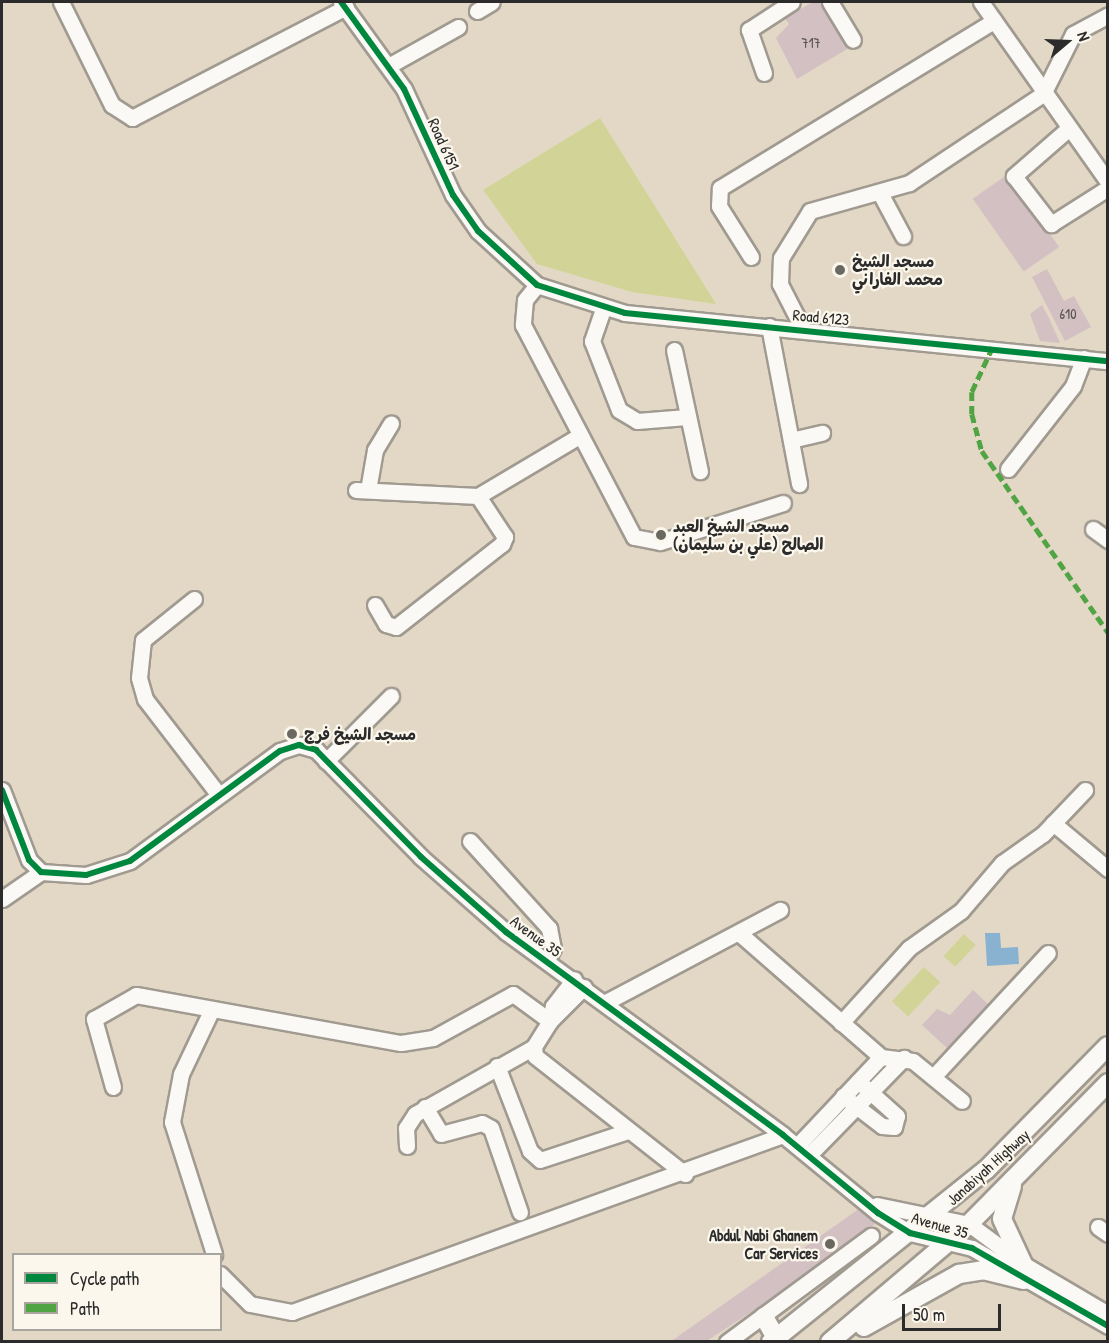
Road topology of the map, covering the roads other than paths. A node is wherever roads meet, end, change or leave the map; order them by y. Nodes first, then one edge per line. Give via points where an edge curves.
1 (61, 2) edge
2 (492, 2) edge
3 (792, 2) edge
4 (830, 2) edge
5 (981, 2) edge
6 (1107, 3) edge
7 (344, 4) edge
8 (477, 11) dead end
9 (1107, 15) edge
10 (994, 21) junction
11 (1089, 22) junction
12 (458, 27) dead end
13 (853, 40) dead end
14 (390, 65) junction
15 (764, 73) dead end
16 (1043, 94) junction
17 (1068, 129) junction
18 (1107, 182) edge
19 (1107, 188) edge
20 (880, 193) junction
21 (903, 236) dead end
22 (751, 256) dead end
23 (537, 285) junction
24 (603, 309) junction
25 (769, 326) junction
26 (803, 329) junction
27 (674, 350) dead end
28 (1084, 358) junction
29 (1107, 361) edge
30 (687, 417) junction
31 (391, 423) dead end
32 (822, 434) dead end
33 (579, 436) junction
34 (790, 440) junction
35 (1008, 469) dead end
36 (700, 471) dead end
37 (799, 484) dead end
38 (478, 496) junction
39 (783, 502) dead end
40 (1093, 529) dead end
41 (1107, 540) edge
42 (194, 600) dead end
43 (375, 605) dead end
44 (391, 696) dead end
45 (326, 760) junction
46 (2, 790) edge
47 (1085, 790) dead end
48 (219, 795) junction
49 (1053, 824) junction
50 (470, 841) dead end
51 (1107, 869) edge
52 (41, 872) junction
53 (2, 899) edge
54 (780, 910) dead end
55 (739, 933) junction
56 (1048, 953) dead end
57 (547, 960) junction
58 (579, 983) junction
59 (606, 1002) junction
60 (212, 1009) junction
61 (550, 1021) junction
62 (841, 1023) junction
63 (1107, 1046) edge
64 (534, 1047) junction
65 (881, 1057) junction
66 (903, 1058) junction
67 (497, 1066) junction
68 (933, 1077) junction
69 (858, 1081) junction
70 (1107, 1083) edge
71 (113, 1087) dead end
72 (870, 1092) junction
73 (843, 1096) junction
74 (962, 1101) dead end
75 (856, 1106) junction
76 (425, 1107) junction
77 (628, 1131) junction
78 (783, 1135) junction
79 (407, 1146) dead end
80 (803, 1150) junction
81 (1032, 1157) junction
82 (685, 1174) junction
83 (860, 1198) junction
84 (520, 1212) dead end
85 (934, 1214) junction
86 (969, 1224) junction
87 (910, 1233) junction
88 (871, 1236) dead end
89 (948, 1242) junction
90 (214, 1253) edge
91 (1024, 1272) junction
92 (222, 1276) edge
93 (1107, 1314) edge
94 (764, 1317) junction
95 (1107, 1326) edge
96 (774, 1340) edge
97 (727, 1341) edge
98 (830, 1341) edge
99 (839, 1341) edge

1 - 7 street via 112,105 132,118
2 - 8 street
3 - 15 street via 750,30
4 - 13 street
5 - 10 street
6 - 11 street
7 - 14 street, Road 6151
9 - 11 street, Road 6123
10 - 16 street
10 - 22 street via 720,188 719,206
11 - 16 street, Road 6123 via 1073,34
12 - 14 street
14 - 23 street, Road 6151 via 453,195 485,238
16 - 17 street
16 - 20 street, Road 6123 via 909,183
17 - 18 street
17 - 19 street via 1014,176 1051,224
20 - 21 street
20 - 26 street, Road 6123 via 831,202 810,211 798,226 782,258 780,284
23 - 24 street, Road 6123
23 - 33 street via 525,300 523,325
24 - 25 street, Road 6123
24 - 30 street via 592,341 619,410 637,421
25 - 26 street, Road 6123
25 - 34 street
26 - 28 street, Road 6123
27 - 30 street
28 - 29 street, Road 6123
28 - 35 street via 1073,386
30 - 36 street
31 - 38 street via 375,450 362,490
32 - 34 street
33 - 38 street
33 - 39 street via 628,529 642,542 660,542
34 - 37 street
38 - 43 street via 505,537 502,544 396,627 386,624
40 - 41 street
42 - 48 street via 143,640 139,678 146,699
44 - 45 street
45 - 48 street, Avenue 35 via 299,745 280,751
45 - 57 street, Avenue 35 via 454,888
46 - 52 street via 29,860
47 - 49 street
48 - 52 street, Avenue 35 via 130,861 86,875
49 - 51 street
49 - 62 street via 1002,863 947,923 909,948
50 - 57 street via 549,928 553,948
52 - 53 street
54 - 55 street
55 - 59 street
55 - 62 street
56 - 68 street
57 - 58 street, Avenue 35
58 - 59 street, Avenue 35
58 - 61 street
59 - 78 street, Avenue 35
60 - 61 street via 409,1043 433,1038 513,994
60 - 71 street via 136,995 96,1016
60 - 90 street via 181,1074 172,1122
61 - 64 street
62 - 65 street
63 - 85 main road, Janabiyah Highway via 1020,1139
64 - 67 street
64 - 77 street via 538,1059
65 - 66 street
65 - 69 street
66 - 68 street
66 - 72 street
67 - 76 street
67 - 77 street via 530,1151 540,1160
68 - 74 street
69 - 72 street
69 - 73 street
70 - 81 main road, Janabiyah Highway
72 - 75 street
72 - 75 street via 897,1116 894,1127 886,1128
73 - 75 street
73 - 80 street
75 - 80 street
76 - 79 street via 408,1122
76 - 84 street via 441,1134 482,1123 491,1128
77 - 82 street
78 - 80 street, Avenue 35
78 - 82 street
80 - 83 street, Avenue 35
81 - 86 main road, Janabiyah Highway
81 - 91 main road via 1002,1206 1005,1229
82 - 92 street via 292,1312 250,1304
83 - 85 street, Avenue 35 via 902,1213
83 - 87 street, Avenue 35
85 - 86 street, Avenue 35
85 - 87 main road, Janabiyah Highway
86 - 89 main road, Janabiyah Highway
86 - 91 street, Avenue 35
87 - 89 street, Avenue 35
87 - 96 main road, Janabiyah Highway
88 - 94 street
89 - 91 street, Avenue 35 via 972,1248
89 - 98 main road, Janabiyah Highway
91 - 93 street, Avenue 35
91 - 95 street, Avenue 35
91 - 99 main road via 983,1270 959,1274
94 - 96 main road
94 - 97 street

